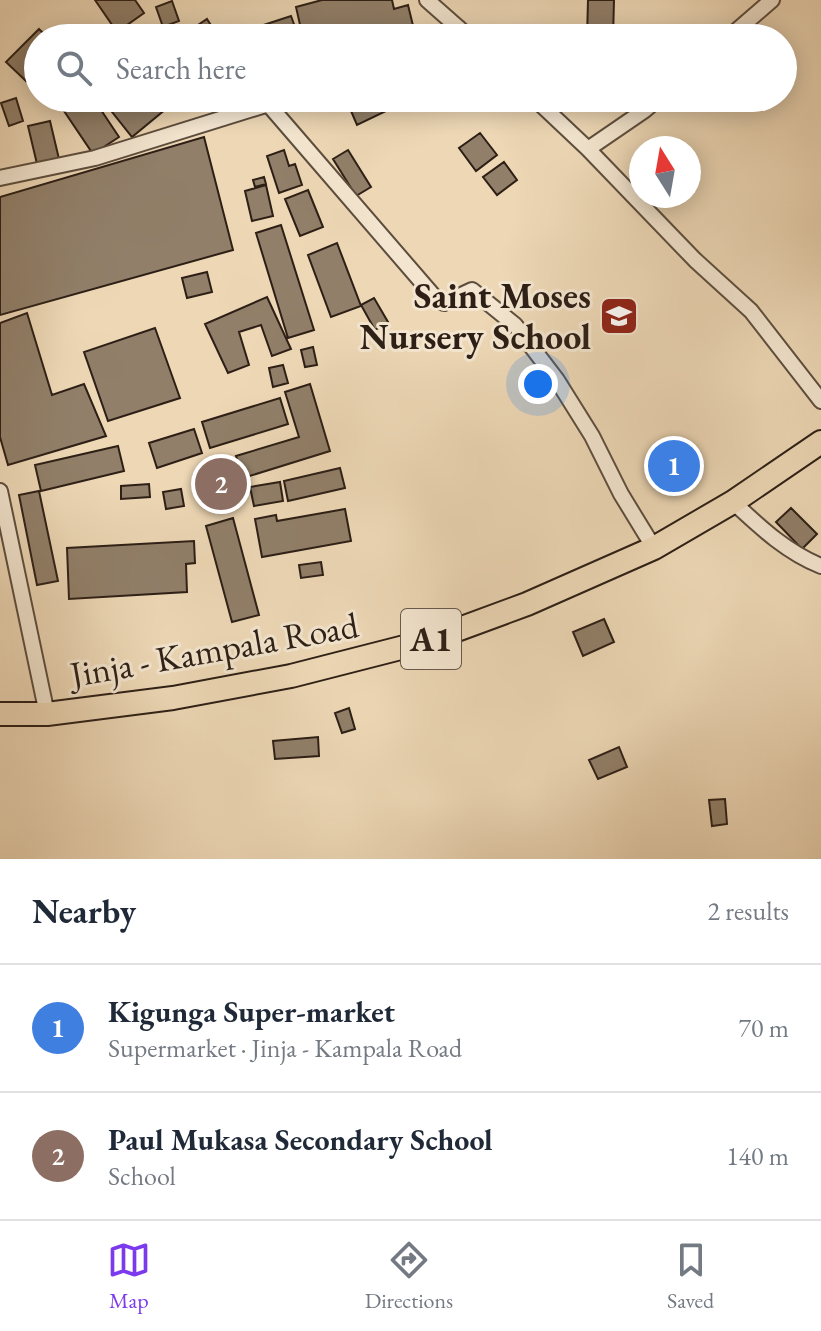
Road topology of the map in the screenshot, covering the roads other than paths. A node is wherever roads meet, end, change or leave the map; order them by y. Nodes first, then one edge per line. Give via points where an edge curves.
1 (427, 0) edge
2 (772, 0) edge
3 (454, 24) edge
4 (744, 24) edge
5 (242, 112) edge
6 (275, 112) edge
7 (549, 112) edge
8 (642, 112) edge
9 (588, 149) junction
10 (0, 178) edge
11 (821, 401) edge
12 (821, 442) edge
13 (0, 491) edge
14 (733, 502) junction
15 (3, 513) edge
16 (654, 548) junction
17 (821, 566) edge
18 (0, 714) edge
19 (47, 714) junction

1 - 3 street
2 - 4 street
5 - 10 street via 95,158
6 - 16 street via 438,301 472,290 515,325 578,413
7 - 9 street
8 - 9 street
9 - 11 street via 751,311
12 - 14 highway, Jinja - Kampala Road / A1
13 - 15 street
14 - 16 highway, Jinja - Kampala Road / A1
14 - 17 street via 787,549
15 - 19 street
16 - 19 highway, Jinja - Kampala Road / A1 via 424,642 291,676
18 - 19 highway, Jinja - Kampala Road / A1

